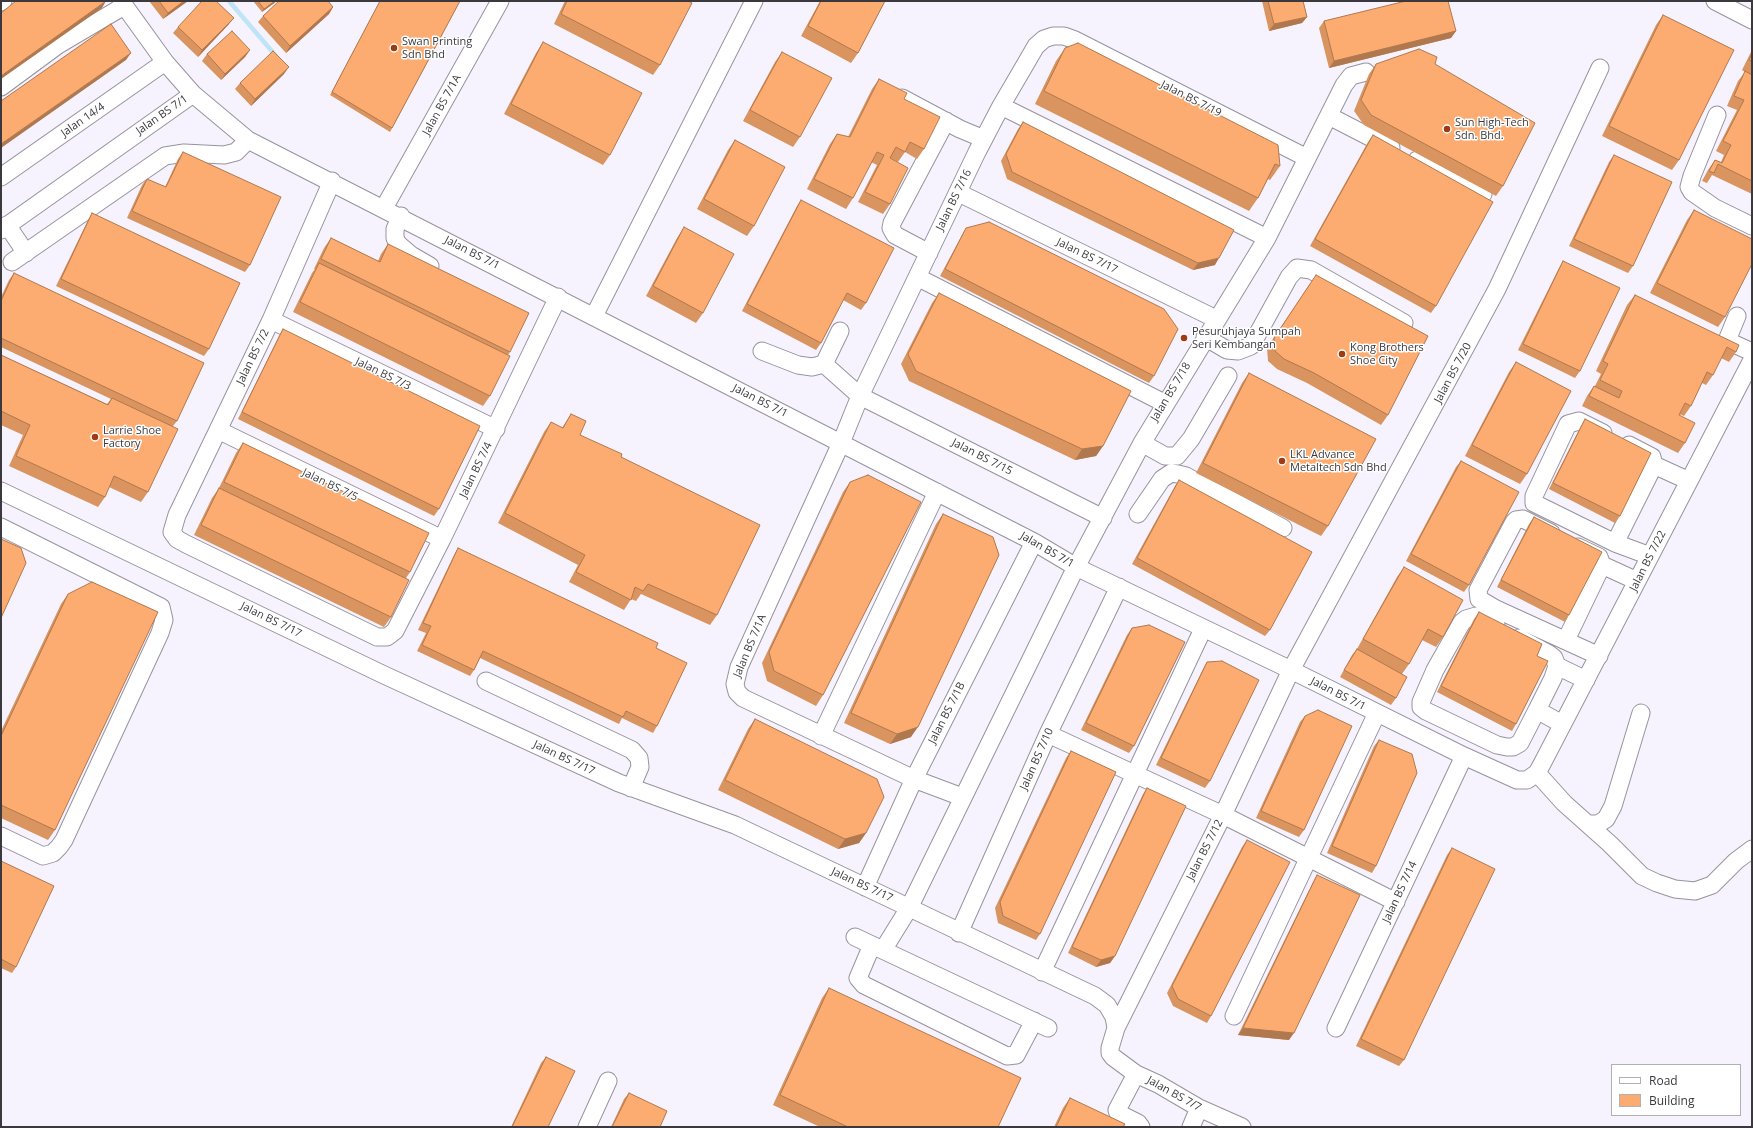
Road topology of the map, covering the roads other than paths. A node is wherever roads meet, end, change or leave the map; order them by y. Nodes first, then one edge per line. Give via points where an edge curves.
1 (500, 1) edge
2 (754, 1) edge
3 (1717, 1) edge
4 (122, 3) edge
5 (1752, 20) edge
6 (1075, 40) joint
7 (165, 62) junction
8 (1600, 68) dead end
9 (1366, 72) dead end
10 (1, 87) edge
11 (193, 94) junction
12 (902, 98) edge
13 (1001, 106) junction
14 (1717, 115) dead end
15 (1329, 116) junction
16 (946, 121) junction
17 (984, 139) junction
18 (248, 140) junction
19 (1307, 158) junction
20 (2, 174) edge
21 (332, 181) junction
22 (958, 192) junction
23 (1483, 194) dead end
24 (384, 208) junction
25 (401, 216) junction
26 (1752, 226) edge
27 (4, 227) edge
28 (1267, 238) junction
29 (929, 253) junction
30 (444, 273) edge
31 (917, 277) junction
32 (558, 298) junction
33 (594, 316) junction
34 (1737, 316) dead end
35 (1216, 319) junction
36 (271, 320) junction
37 (1416, 330) edge
38 (840, 331) dead end
39 (1205, 337) junction
40 (762, 351) dead end
41 (1752, 352) edge
42 (1752, 360) edge
43 (824, 364) junction
44 (1228, 376) dead end
45 (860, 396) junction
46 (1164, 403) junction
47 (496, 429) junction
48 (218, 430) junction
49 (841, 443) junction
50 (1142, 443) junction
51 (1171, 465) junction
52 (1654, 465) junction
53 (1689, 481) junction
54 (1, 491) edge
55 (937, 492) junction
56 (1138, 514) dead end
57 (1103, 518) junction
58 (1, 527) edge
59 (1283, 528) dead end
60 (442, 539) junction
61 (1034, 542) junction
62 (1615, 543) junction
63 (1650, 556) junction
64 (1602, 565) junction
65 (1076, 567) junction
66 (1637, 581) junction
67 (1119, 587) junction
68 (1203, 629) junction
69 (387, 637) joint
70 (1566, 640) junction
71 (1599, 656) junction
72 (1557, 666) junction
73 (1291, 670) junction
74 (1586, 680) junction
75 (486, 682) dead end
76 (1537, 710) junction
77 (1377, 713) junction
78 (1641, 713) dead end
79 (1562, 724) junction
80 (1048, 734) junction
81 (821, 736) junction
82 (1464, 756) junction
83 (1540, 768) junction
84 (1135, 773) junction
85 (914, 779) junction
86 (631, 788) junction
87 (962, 797) junction
88 (1223, 815) junction
89 (1588, 824) junction
90 (1, 836) edge
91 (1752, 849) edge
92 (1309, 860) junction
93 (1744, 863) edge
94 (865, 886) junction
95 (1396, 902) junction
96 (909, 908) junction
97 (959, 933) junction
98 (855, 937) dead end
99 (877, 947) junction
100 (1042, 972) junction
101 (1234, 1016) dead end
102 (1116, 1028) junction
103 (1336, 1028) dead end
104 (1110, 1053) joint
105 (1136, 1074) junction
106 (608, 1080) dead end
107 (1199, 1108) junction
108 (587, 1127) edge
109 (1141, 1127) edge
110 (1191, 1127) edge
111 (1242, 1127) edge

1 - 24 street, Jalan BS 7/1A
2 - 33 street
3 - 5 street
4 - 7 street
4 - 10 street
6 - 13 street, Jalan BS 7/16 via 1053,36 1036,46
6 - 19 street, Jalan BS 7/19
7 - 11 street
7 - 20 street, Jalan 14/4
8 - 73 street, Jalan BS 7/20 via 1497,289
9 - 15 street, Jalan BS 7/18 via 1351,76
11 - 18 street, Jalan BS 7/1
11 - 27 street, Jalan BS 7/1
12 - 16 street
13 - 17 street, Jalan BS 7/16
13 - 28 street
14 - 26 street via 1689,187 1692,192 1715,208
15 - 19 street, Jalan BS 7/18
15 - 23 street
16 - 17 street
16 - 29 street via 892,223 892,231 896,235
17 - 22 street, Jalan BS 7/16
18 - 21 street, Jalan BS 7/1
18 - 27 street via 236,152 224,155 184,153 165,156 19,257
19 - 28 street, Jalan BS 7/18
21 - 24 street, Jalan BS 7/1
21 - 36 street, Jalan BS 7/2
22 - 29 street, Jalan BS 7/16
22 - 35 street, Jalan BS 7/17
24 - 25 street, Jalan BS 7/1
25 - 30 street via 394,238 398,244 411,255
25 - 32 street, Jalan BS 7/1
28 - 35 street, Jalan BS 7/18
29 - 31 street, Jalan BS 7/16
31 - 45 street, Jalan BS 7/16
31 - 46 street
32 - 33 street, Jalan BS 7/1
32 - 47 street, Jalan BS 7/4
33 - 49 street, Jalan BS 7/1
34 - 41 street via 1728,338 1732,343
35 - 39 street, Jalan BS 7/18
36 - 47 street, Jalan BS 7/3
36 - 48 street, Jalan BS 7/2
37 - 39 street via 1311,270 1297,268 1260,326 1251,346 1238,351 1227,350
38 - 43 street
39 - 46 street, Jalan BS 7/18
40 - 43 street via 798,366
42 - 53 street, Jalan BS 7/22
43 - 45 street, Jalan BS 7/15
44 - 51 street
45 - 49 street, Jalan BS 7/1A
45 - 57 street, Jalan BS 7/15
46 - 50 street, Jalan BS 7/18
47 - 60 street, Jalan BS 7/4
48 - 60 street, Jalan BS 7/5
48 - 69 street, Jalan BS 7/2 via 176,515 172,532 177,539 377,637
49 - 55 street, Jalan BS 7/1
49 - 81 street, Jalan BS 7/1A via 739,667 735,684 737,692 743,698
50 - 51 street via 1160,454
50 - 57 street, Jalan BS 7/18
51 - 56 street
51 - 59 street via 1186,476
52 - 53 street
52 - 62 street
52 - 62 street via 1654,461 1648,455 1579,421 1572,422 1566,428 1534,496 1534,503
53 - 63 street, Jalan BS 7/22
54 - 86 street, Jalan BS 7/17 via 382,674
55 - 61 street, Jalan BS 7/1
55 - 81 street
57 - 65 street, Jalan BS 7/18
58 - 90 street via 161,607 164,620 60,846 53,853 43,856
60 - 69 street, Jalan BS 7/4 via 395,631
61 - 65 street, Jalan BS 7/1
61 - 85 street, Jalan BS 7/1B
62 - 63 street
63 - 66 street, Jalan BS 7/22
64 - 66 street
64 - 70 street
64 - 70 street via 1599,557 1520,519 1512,525 1486,574 1477,594 1483,602
65 - 67 street, Jalan BS 7/1
65 - 87 street
66 - 71 street, Jalan BS 7/22
67 - 68 street, Jalan BS 7/1
67 - 80 street, Jalan BS 7/10
68 - 73 street, Jalan BS 7/1
68 - 84 street
70 - 71 street
71 - 74 street, Jalan BS 7/22
72 - 74 street
72 - 76 street via 1554,678
72 - 76 street via 1554,658 1543,650 1473,616 1462,622 1435,670 1420,705 1426,711 1507,747 1520,743
73 - 77 street, Jalan BS 7/1
73 - 88 street, Jalan BS 7/12
74 - 79 street, Jalan BS 7/22
75 - 86 street via 632,750 639,758 640,767
76 - 79 street
77 - 82 street, Jalan BS 7/1
77 - 92 street
78 - 89 street via 1613,806 1606,819 1598,824
79 - 83 street, Jalan BS 7/22
80 - 84 street
80 - 97 street, Jalan BS 7/10
81 - 85 street, Jalan BS 7/1A
82 - 83 street, Jalan BS 7/1 via 1517,780 1527,780
82 - 95 street, Jalan BS 7/14
83 - 89 street via 1564,803
84 - 88 street
84 - 100 street
85 - 87 street, Jalan BS 7/1A
85 - 94 street, Jalan BS 7/1B
86 - 94 street, Jalan BS 7/17 via 735,825
87 - 96 street
88 - 92 street
88 - 102 street, Jalan BS 7/12
89 - 93 street via 1642,876 1675,889 1695,891 1712,886
91 - 93 street
92 - 95 street
92 - 101 street
94 - 96 street, Jalan BS 7/17
95 - 103 street, Jalan BS 7/14
96 - 97 street, Jalan BS 7/17
96 - 99 street
97 - 100 street, Jalan BS 7/17
98 - 99 street
99 - 99 street via 1041,1024 1016,1055 1007,1056 864,985 858,978
100 - 102 street, Jalan BS 7/17 via 1095,996 1107,1005 1114,1017
102 - 104 street, Jalan BS 7/12
104 - 105 street, Jalan BS 7/7
105 - 107 street, Jalan BS 7/7
105 - 109 street via 1117,1110
106 - 108 street
107 - 110 street
107 - 111 street, Jalan BS 7/7

